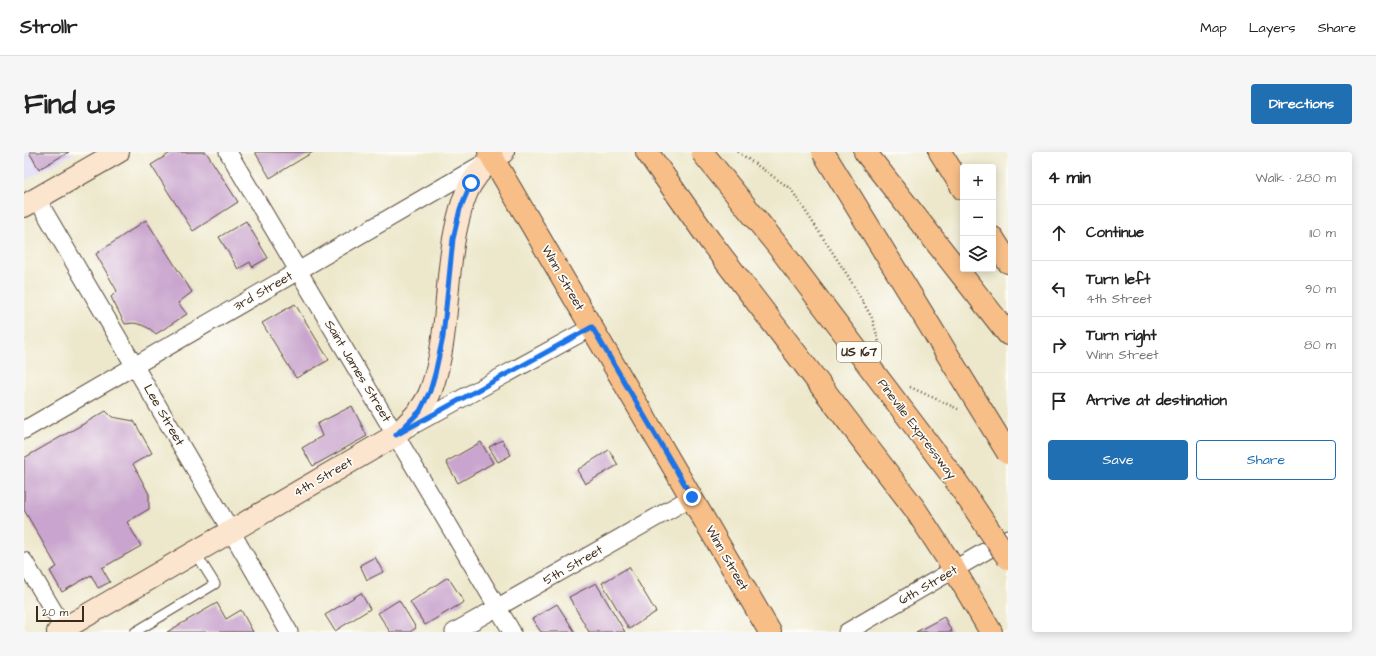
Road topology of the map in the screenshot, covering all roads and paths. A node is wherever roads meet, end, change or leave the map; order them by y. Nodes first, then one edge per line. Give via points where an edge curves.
1 (118, 152) edge
2 (228, 152) edge
3 (647, 152) edge
4 (702, 152) edge
5 (738, 152) edge
6 (823, 152) edge
7 (865, 152) edge
8 (940, 152) edge
9 (495, 154) edge
10 (960, 185) edge
11 (30, 203) edge
12 (996, 243) edge
13 (1008, 262) edge
14 (298, 271) junction
15 (592, 327) junction
16 (1008, 334) edge
17 (882, 350) dead end
18 (135, 366) junction
19 (906, 386) dead end
20 (959, 409) dead end
21 (24, 430) edge
22 (396, 435) junction
23 (1008, 453) edge
24 (692, 497) junction
25 (232, 531) junction
26 (1008, 538) edge
27 (195, 552) junction
28 (1008, 558) edge
29 (24, 561) edge
30 (954, 569) junction
31 (498, 607) junction
32 (62, 631) edge
33 (135, 632) edge
34 (289, 632) edge
35 (454, 632) edge
36 (512, 632) edge
37 (770, 632) edge
38 (847, 632) edge
39 (992, 632) edge

1 - 11 main road
2 - 14 street, Saint James Street
3 - 30 main road via 710,241 915,510
4 - 28 main road, Pineville Expressway / US 167, bridge via 781,250 949,471
5 - 17 path via 791,189 848,276 872,318
6 - 23 main road, bridge
7 - 16 main road
8 - 10 main road
9 - 14 street, 3rd Street
9 - 15 main road, Winn Street
9 - 22 main road via 471,183 460,209 453,239 441,349 430,391 420,411
11 - 18 street, Lee Street
12 - 13 main road
14 - 18 street, 3rd Street
14 - 22 street, Saint James Street
15 - 22 street, 4th Street
15 - 24 main road, Winn Street
18 - 21 street, 3rd Street
18 - 25 street, Lee Street
19 - 20 path
22 - 25 main road, 4th Street
22 - 31 street, Saint James Street
24 - 31 street, 5th Street
24 - 37 main road, Winn Street
25 - 27 main road, 4th Street
25 - 34 street, Lee Street
26 - 30 street, 6th Street
27 - 32 main road, 4th Street
27 - 33 lane via 215,584
29 - 32 street
30 - 38 street, 6th Street
30 - 39 main road
31 - 35 street, 5th Street
31 - 36 street, Saint James Street

